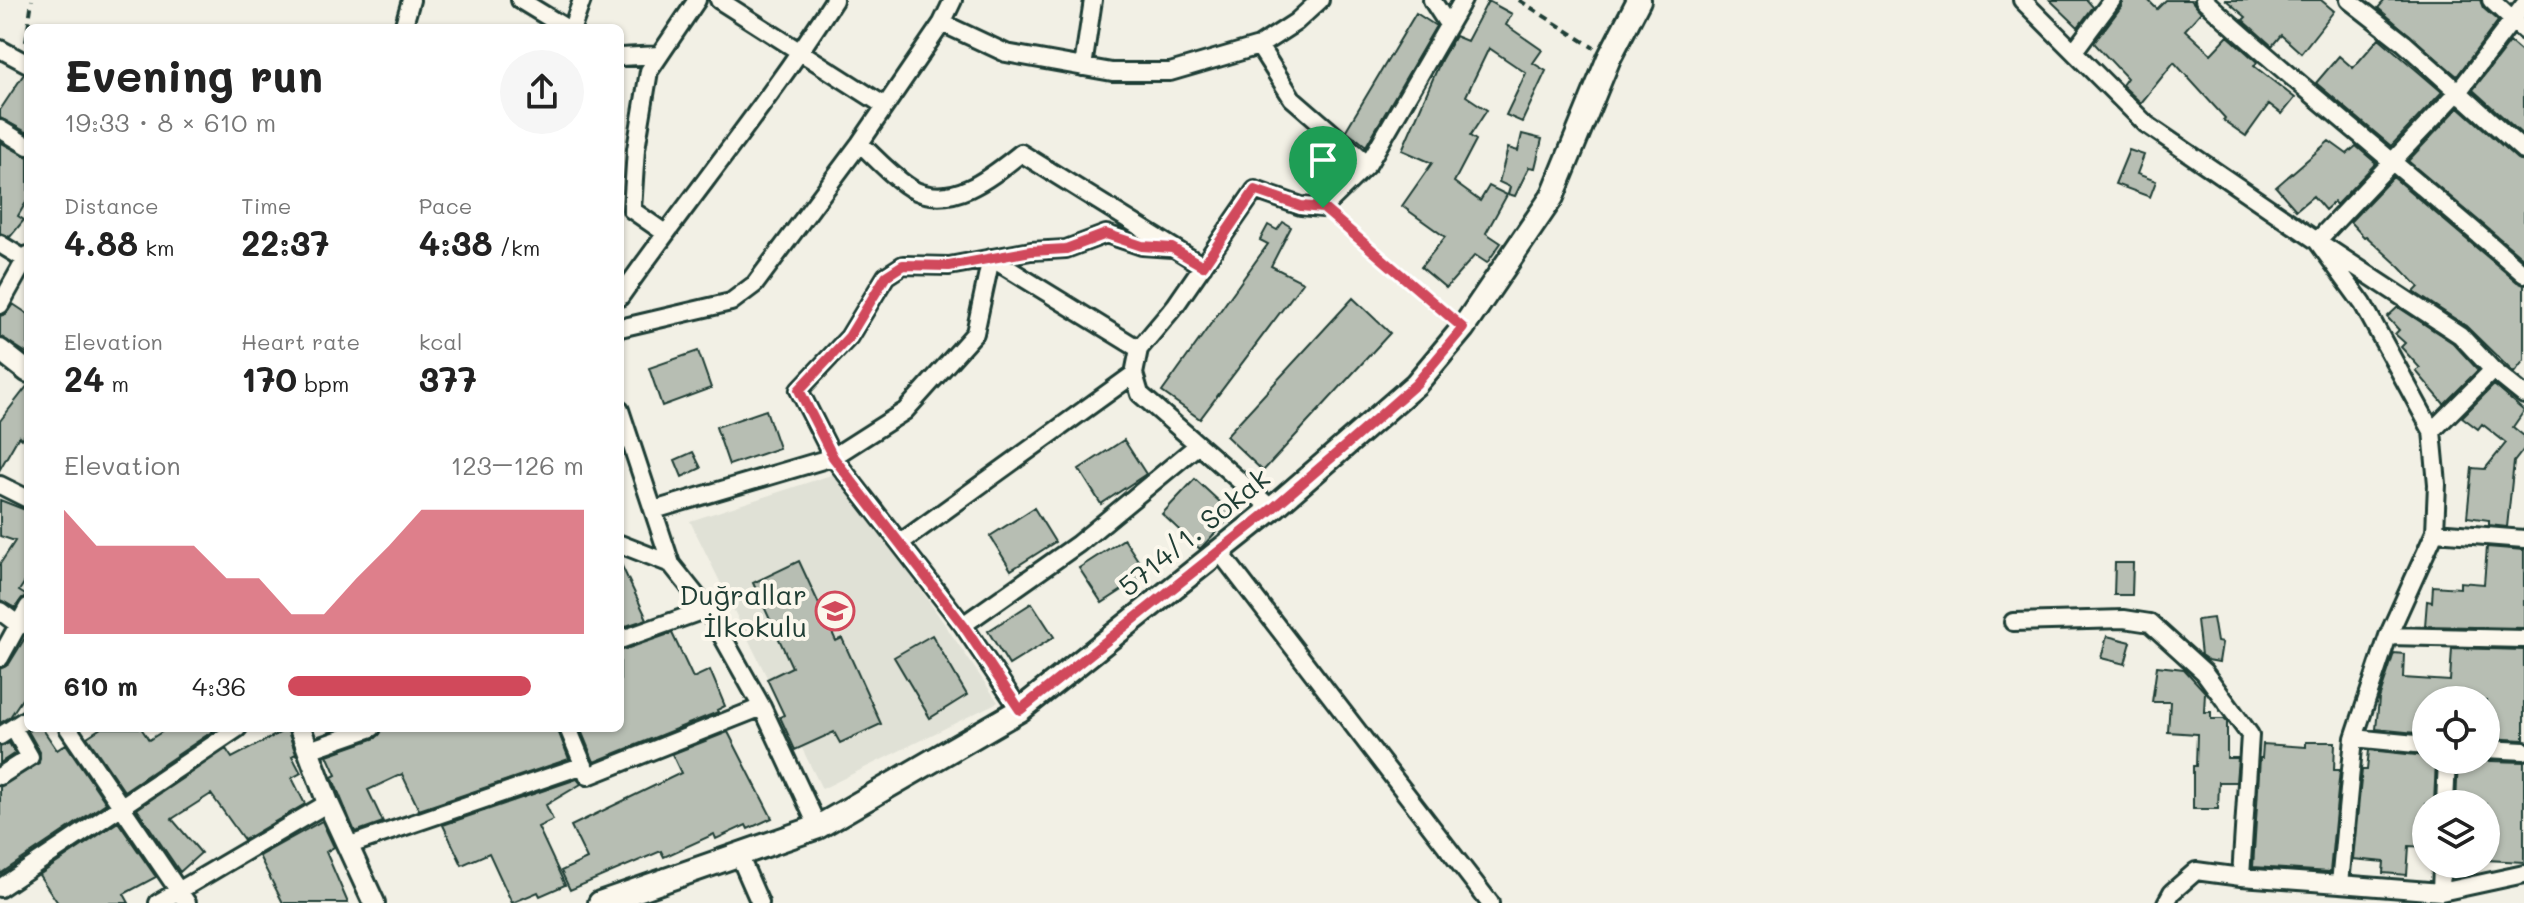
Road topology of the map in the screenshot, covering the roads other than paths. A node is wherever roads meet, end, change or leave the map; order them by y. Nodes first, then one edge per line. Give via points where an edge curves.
1 (411, 0) edge
2 (520, 0) edge
3 (582, 0) edge
4 (697, 0) edge
5 (719, 0) edge
6 (834, 0) edge
7 (953, 0) edge
8 (1093, 0) edge
9 (1320, 0) edge
10 (1432, 0) edge
11 (1463, 0) edge
12 (1639, 0) edge
13 (2022, 0) edge
14 (2112, 0) edge
15 (2349, 0) edge
16 (2491, 0) edge
17 (2213, 3) edge
18 (2524, 5) edge
19 (942, 23) junction
20 (1447, 23) junction
21 (404, 24) edge
22 (562, 24) edge
23 (571, 24) edge
24 (2519, 26) edge
25 (1259, 46) junction
26 (2074, 51) junction
27 (801, 52) junction
28 (660, 55) junction
29 (624, 57) edge
30 (1083, 67) junction
31 (2458, 92) junction
32 (885, 106) junction
33 (0, 129) edge
34 (860, 143) junction
35 (24, 144) edge
36 (2524, 151) edge
37 (2393, 162) junction
38 (1368, 164) junction
39 (665, 233) junction
40 (2317, 241) junction
41 (0, 244) edge
42 (1172, 248) junction
43 (24, 256) edge
44 (991, 258) junction
45 (24, 263) edge
46 (1203, 266) junction
47 (2524, 274) edge
48 (624, 291) edge
49 (0, 305) edge
50 (624, 327) edge
51 (1139, 349) junction
52 (0, 350) edge
53 (24, 369) edge
54 (2493, 370) junction
55 (1134, 374) junction
56 (2521, 387) edge
57 (624, 422) edge
58 (2432, 431) junction
59 (1198, 445) junction
60 (833, 457) junction
61 (0, 485) edge
62 (24, 497) edge
63 (1272, 509) junction
64 (654, 510) junction
65 (2435, 532) junction
66 (2524, 539) edge
67 (900, 543) junction
68 (624, 546) edge
69 (1219, 551) junction
70 (671, 564) junction
71 (707, 609) junction
72 (0, 611) edge
73 (24, 616) edge
74 (2013, 622) dead end
75 (963, 625) junction
76 (20, 626) junction
77 (2388, 636) junction
78 (624, 639) edge
79 (2524, 639) edge
80 (0, 658) edge
81 (762, 707) junction
82 (1020, 710) junction
83 (24, 721) edge
84 (75, 732) edge
85 (232, 732) edge
86 (302, 732) edge
87 (361, 732) edge
88 (570, 732) edge
89 (7, 733) edge
90 (2354, 738) junction
91 (2412, 744) edge
92 (309, 750) junction
93 (2500, 750) edge
94 (2524, 751) edge
95 (584, 765) junction
96 (0, 776) edge
97 (328, 803) junction
98 (120, 806) junction
99 (818, 827) junction
100 (347, 846) junction
101 (739, 855) junction
102 (2524, 874) edge
103 (2241, 877) junction
104 (2442, 878) edge
105 (2340, 884) junction
106 (0, 888) edge
107 (2441, 892) junction
108 (183, 896) edge
109 (158, 903) edge
110 (374, 903) edge
111 (600, 903) edge
112 (760, 903) edge
113 (1490, 903) edge
114 (2166, 903) edge

1 - 21 street
2 - 22 street
3 - 23 street
4 - 28 street
5 - 27 street
6 - 27 street
7 - 19 street
8 - 30 street
9 - 25 street
10 - 20 street
11 - 20 street
12 - 63 main road, 5714/1. Sokak via 1609,58 1552,197 1463,328 1416,384
13 - 26 street
14 - 26 street
15 - 31 street
16 - 24 street
17 - 37 street
18 - 24 street
19 - 30 street via 1006,53
19 - 32 street
20 - 38 street
24 - 31 street
25 - 30 street via 1170,72
25 - 38 street via 1292,98
26 - 40 street via 2146,124
27 - 32 street
27 - 39 street
28 - 29 street
28 - 39 street via 649,71 632,210
31 - 36 street
31 - 37 street
32 - 34 street
33 - 35 street
34 - 42 street via 916,191 944,195 979,186 1021,153
34 - 50 street via 755,284 731,302
37 - 40 street
37 - 47 street
38 - 46 street via 1323,208 1255,190
39 - 48 street
40 - 54 street via 2460,335
40 - 58 street via 2363,304
41 - 43 street
42 - 44 street via 1142,246 1106,234 1066,249
42 - 46 street
44 - 51 street
44 - 60 street via 975,333 905,411
44 - 60 street via 949,266 903,265 886,276 849,337 799,390
45 - 49 street
46 - 51 street
51 - 55 street
52 - 53 street
54 - 56 street
54 - 58 street
55 - 59 street via 1140,394
55 - 67 street
57 - 64 street
58 - 65 street
59 - 63 street
59 - 75 street via 1078,544
60 - 64 street
60 - 67 street
61 - 62 street
63 - 69 main road, 5714/1. Sokak
64 - 70 street
65 - 66 street
65 - 77 street
67 - 75 street
68 - 70 street
69 - 82 main road, 5714/1. Sokak
69 - 113 street
70 - 71 street
71 - 78 street
71 - 81 street
72 - 76 street
73 - 76 street
74 - 103 street via 2150,623 2204,672 2250,735
75 - 82 street
76 - 80 street
77 - 79 street
77 - 90 street
81 - 95 street via 588,776
81 - 99 street
82 - 99 main road, 5714/1. Sokak
83 - 89 street
84 - 98 street
85 - 98 street
86 - 92 street
87 - 92 street
88 - 95 street
89 - 96 street via 30,757
90 - 91 street
90 - 105 street
92 - 97 street
93 - 94 street
95 - 100 street
97 - 100 street
97 - 108 street
98 - 106 street
98 - 108 street
99 - 101 main road, 5714/1. Sokak
100 - 110 street
101 - 111 main road, 5714/1. Sokak
101 - 112 street
102 - 107 street
103 - 105 street
103 - 114 street via 2196,871
104 - 107 street
105 - 107 street
108 - 109 street

